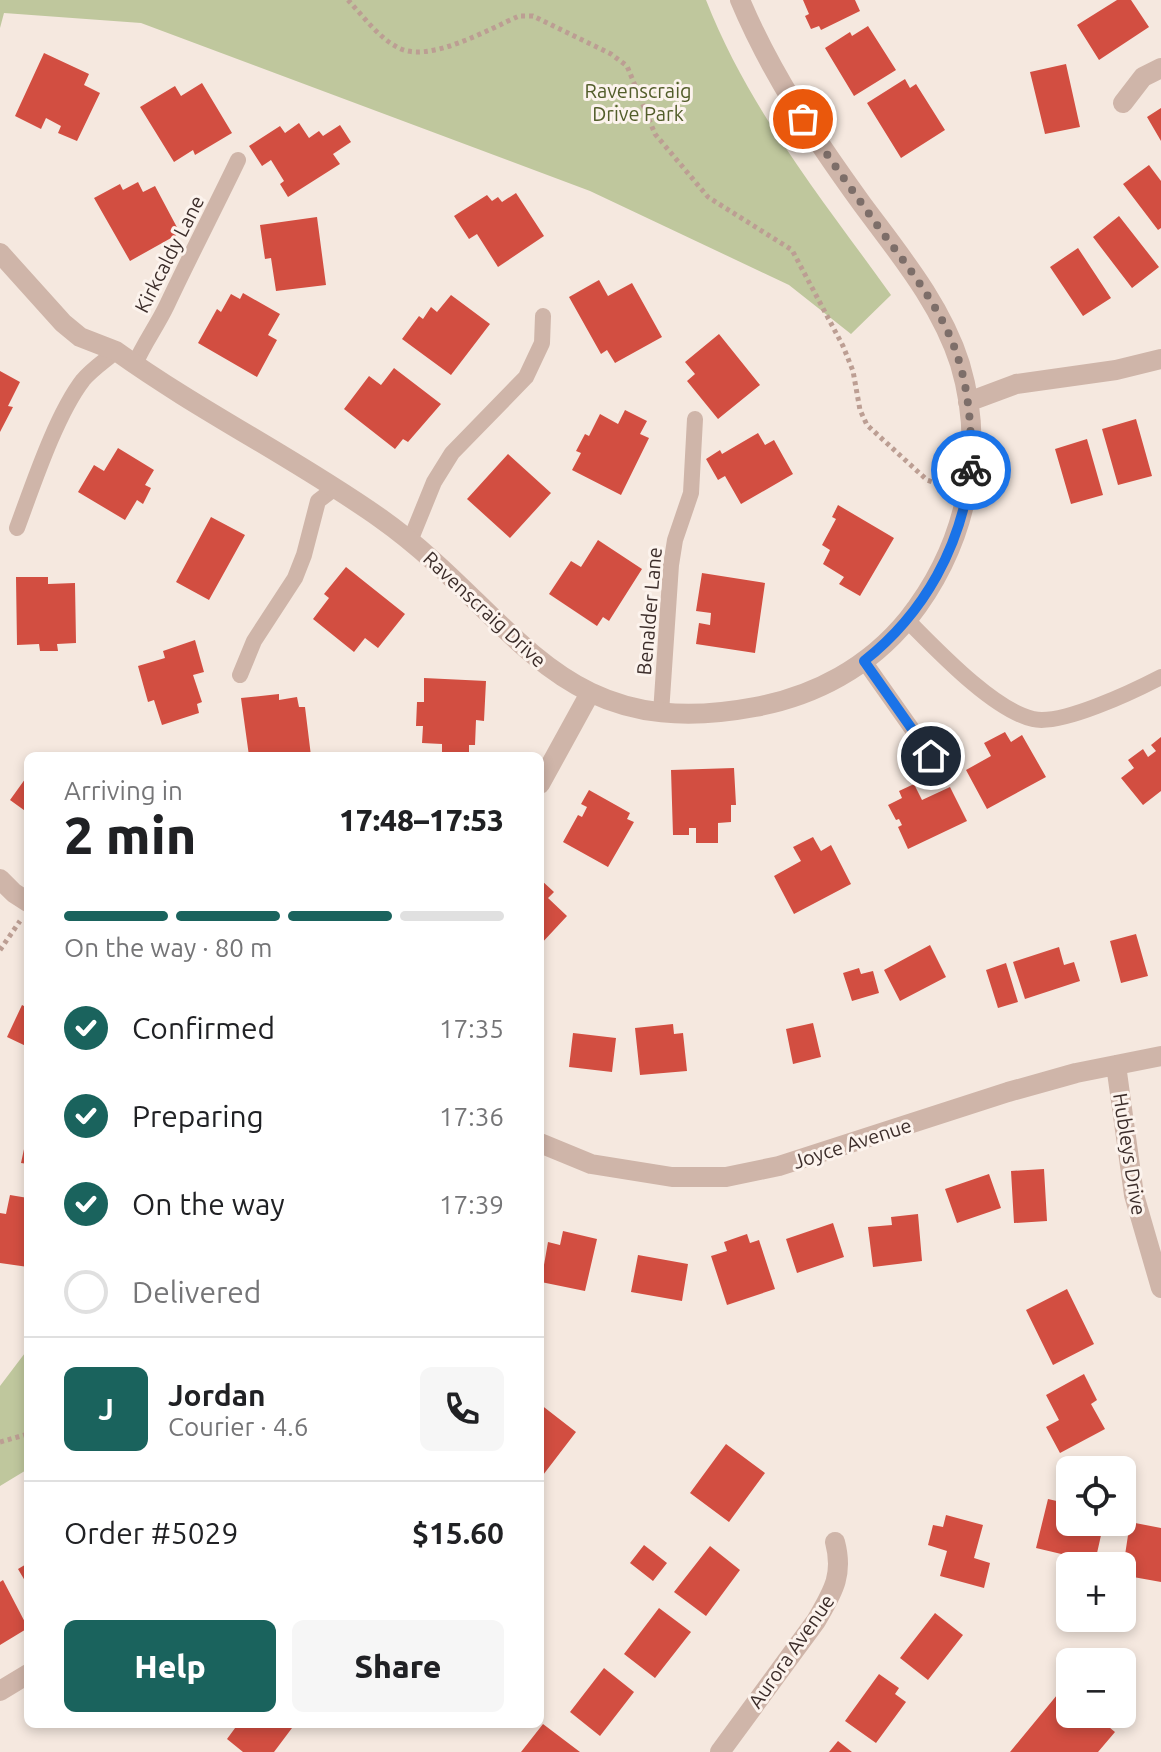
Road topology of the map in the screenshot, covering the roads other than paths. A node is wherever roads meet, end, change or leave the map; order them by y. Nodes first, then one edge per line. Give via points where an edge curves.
1 (740, 0) edge
2 (1161, 68) edge
3 (1123, 103) dead end
4 (238, 160) dead end
5 (0, 253) edge
6 (543, 316) dead end
7 (116, 351) junction
8 (1161, 359) edge
9 (135, 364) junction
10 (968, 402) junction
11 (695, 419) dead end
12 (335, 488) junction
13 (17, 528) dead end
14 (410, 541) junction
15 (907, 620) junction
16 (864, 661) junction
17 (240, 675) dead end
18 (1161, 677) edge
19 (590, 693) junction
20 (661, 713) junction
21 (931, 756) dead end
22 (544, 777) edge
23 (0, 879) edge
24 (24, 899) edge
25 (1161, 1056) edge
26 (1116, 1065) junction
27 (544, 1145) edge
28 (1161, 1288) edge
29 (835, 1542) dead end
30 (24, 1676) edge
31 (0, 1691) edge
32 (720, 1752) edge

1 - 10 street, Ravenscraig Drive via 792,103 930,300 948,333
2 - 3 street via 1143,77
4 - 9 lane, Kirkcaldy Lane
5 - 7 street, Ravenscraig Drive via 63,323 80,337
6 - 14 lane via 542,343 526,377 441,466
7 - 9 street, Ravenscraig Drive
7 - 13 lane via 84,379 71,402
8 - 10 street via 1016,384
9 - 12 street, Ravenscraig Drive
10 - 15 street, Ravenscraig Drive via 967,494 956,538
11 - 20 lane, Benalder Lane via 691,493 671,565
12 - 14 street, Ravenscraig Drive
12 - 17 lane via 318,501 295,578 254,641
14 - 19 street, Ravenscraig Drive via 533,656
15 - 16 street, Ravenscraig Drive
15 - 18 lane via 999,702 1034,720 1102,704
16 - 20 street, Ravenscraig Drive via 825,685 769,705 710,714
16 - 21 lane
19 - 20 street, Ravenscraig Drive
19 - 22 street
23 - 24 street
25 - 26 street, Joyce Avenue
26 - 27 street, Joyce Avenue via 1008,1092 779,1166 726,1177 672,1177 591,1164
26 - 28 street, Hubleys Drive via 1134,1195
29 - 32 street, Aurora Avenue via 838,1569 830,1598
30 - 31 street

